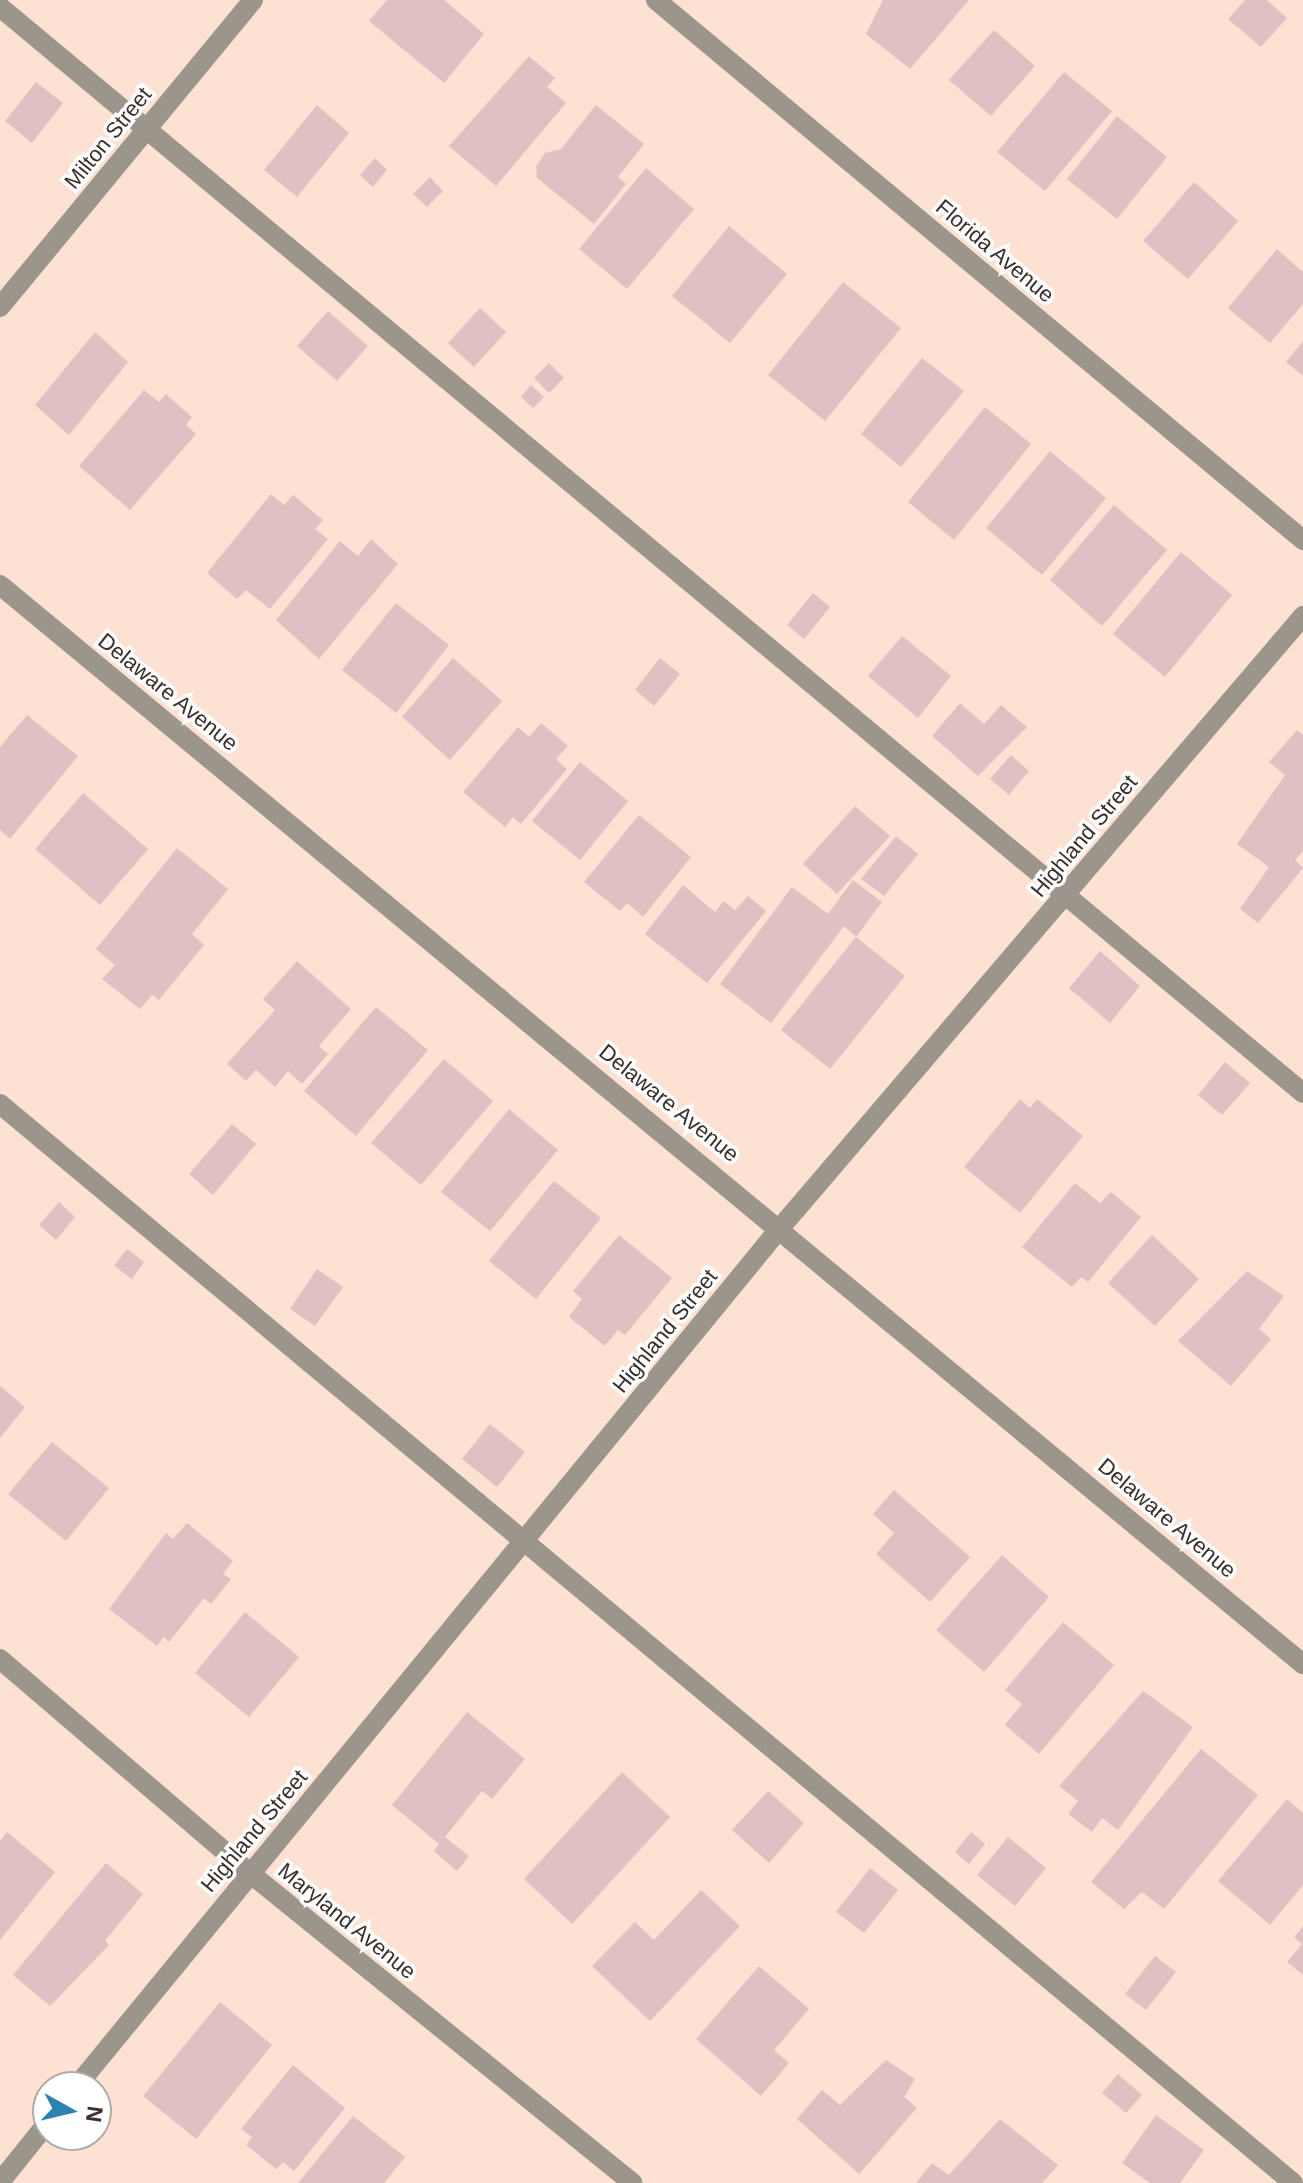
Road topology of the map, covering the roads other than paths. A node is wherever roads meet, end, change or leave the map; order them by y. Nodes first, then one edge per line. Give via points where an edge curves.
1 (253, 0) edge
2 (656, 0) edge
3 (0, 7) edge
4 (144, 132) junction
5 (0, 307) edge
6 (1303, 540) edge
7 (0, 585) edge
8 (1303, 616) edge
9 (1063, 897) junction
10 (1303, 1093) edge
11 (0, 1104) edge
12 (781, 1227) junction
13 (524, 1541) junction
14 (0, 1659) edge
15 (1303, 1664) edge
16 (251, 1874) junction
17 (89, 2071) edge
18 (32, 2142) edge
19 (0, 2182) edge
20 (633, 2183) edge
21 (1293, 2183) edge

1 - 4 street, Milton Street
2 - 6 street, Florida Avenue
3 - 4 street
4 - 5 street, Milton Street
4 - 9 street
7 - 12 street, Delaware Avenue
8 - 9 street, Highland Street
9 - 10 street
9 - 12 street, Highland Street
11 - 13 street
12 - 13 street, Highland Street
12 - 15 street, Delaware Avenue
13 - 16 street, Highland Street
13 - 21 street
14 - 16 street, Maryland Avenue
16 - 17 street, Highland Street
16 - 20 street, Maryland Avenue
18 - 19 street

